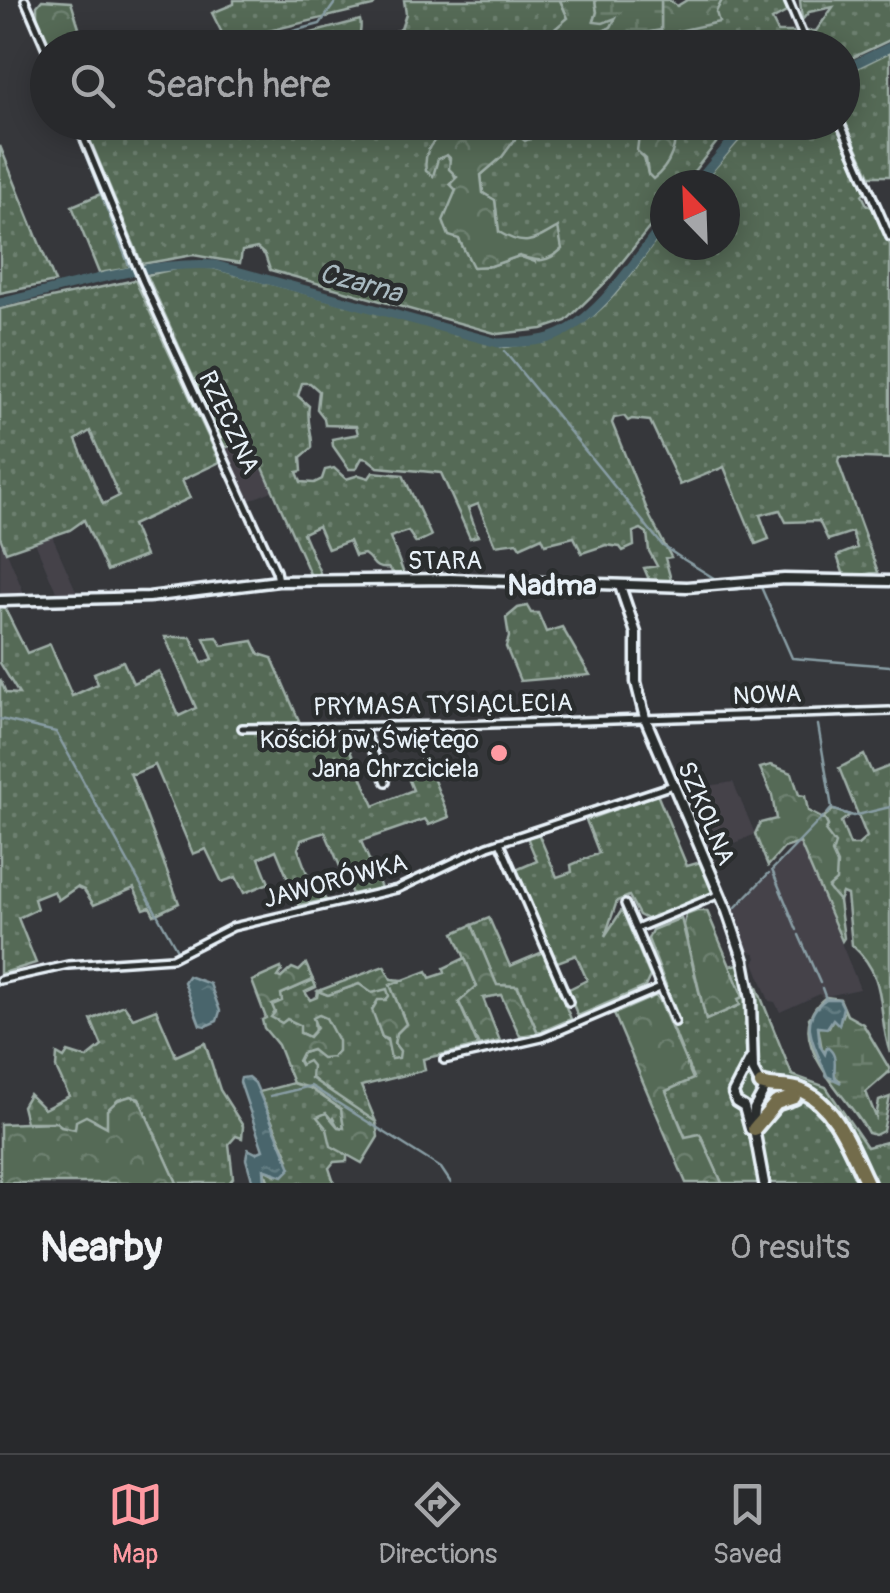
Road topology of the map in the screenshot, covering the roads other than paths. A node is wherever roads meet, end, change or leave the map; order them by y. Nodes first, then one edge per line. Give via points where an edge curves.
1 (25, 0) edge
2 (788, 0) edge
3 (38, 30) edge
4 (800, 30) edge
5 (84, 140) edge
6 (848, 140) edge
7 (888, 234) edge
8 (278, 581) junction
9 (890, 581) edge
10 (620, 586) junction
11 (0, 601) edge
12 (890, 711) edge
13 (645, 718) junction
14 (362, 726) junction
15 (242, 728) dead end
16 (386, 782) dead end
17 (673, 784) junction
18 (500, 842) junction
19 (720, 894) junction
20 (625, 904) dead end
21 (636, 929) junction
22 (0, 980) edge
23 (660, 988) junction
24 (569, 1002) dead end
25 (674, 1022) dead end
26 (752, 1058) junction
27 (444, 1060) dead end
28 (744, 1078) junction
29 (759, 1092) junction
30 (794, 1097) junction
31 (744, 1107) junction
32 (754, 1136) junction
33 (764, 1183) edge
34 (859, 1183) edge
35 (868, 1183) edge

1 - 3 street
2 - 4 street
5 - 8 street, RZECZNA
6 - 7 street
8 - 10 street, STARA
8 - 11 street, STARA via 149,596
9 - 10 street, STARA
10 - 13 street, SZKOLNA via 636,633 636,682
12 - 13 street, NOWA
13 - 14 street, PRYMASA TYSIĄCLECIA
13 - 17 street, SZKOLNA
14 - 15 street, PRYMASA TYSIĄCLECIA
14 - 16 street
17 - 18 street, JAWORÓWKA
17 - 19 street, SZKOLNA
18 - 22 street, JAWORÓWKA via 397,888 236,926 172,958 68,965
18 - 24 street
19 - 21 street
19 - 26 street, SZKOLNA via 744,961
20 - 21 street
21 - 23 street
23 - 25 street
23 - 27 street via 542,1038
26 - 28 street, SZKOLNA
26 - 29 street, SZKOLNA
28 - 29 street
28 - 31 street, SZKOLNA via 733,1093
29 - 30 highway
29 - 31 street
29 - 32 street, SZKOLNA
29 - 35 highway via 794,1088 816,1098
30 - 32 highway via 776,1103
30 - 34 highway via 821,1115
31 - 32 street, SZKOLNA
32 - 33 street, SZKOLNA

